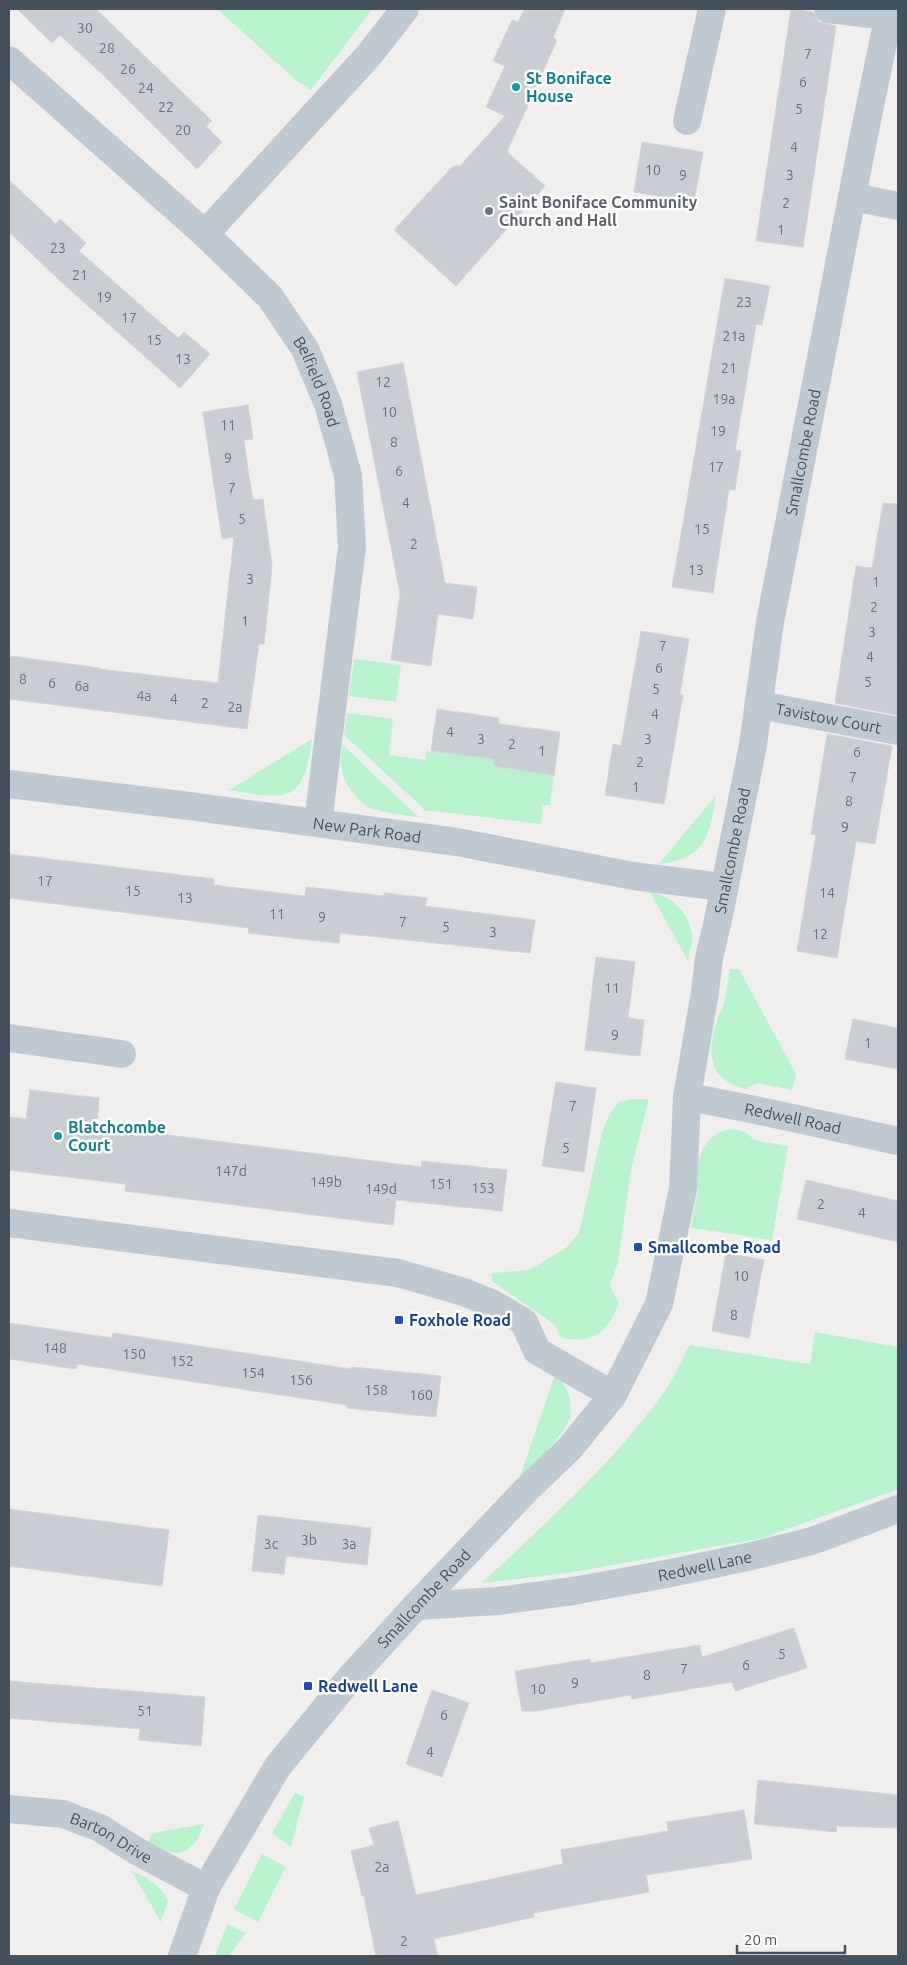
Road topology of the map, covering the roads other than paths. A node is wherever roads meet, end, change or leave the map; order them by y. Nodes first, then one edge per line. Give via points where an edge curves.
1 (405, 9) edge
2 (712, 9) edge
3 (828, 9) edge
4 (889, 13) edge
5 (9, 60) edge
6 (688, 121) dead end
7 (852, 197) junction
8 (898, 206) edge
9 (205, 234) junction
10 (759, 705) junction
11 (898, 731) edge
12 (9, 784) edge
13 (318, 823) junction
14 (723, 887) junction
15 (9, 1038) edge
16 (122, 1054) dead end
17 (687, 1097) junction
18 (898, 1141) edge
19 (9, 1222) edge
20 (613, 1395) junction
21 (898, 1509) edge
22 (416, 1606) junction
23 (9, 1809) edge
24 (206, 1888) junction
25 (182, 1956) edge

1 - 9 street via 369,55
2 - 6 street
3 - 4 street
4 - 7 street, Smallcombe Road
5 - 9 street, Belfield Road
7 - 8 street
7 - 10 street, Smallcombe Road via 770,622
9 - 13 street, Belfield Road via 270,297 305,349 328,404 348,475 352,547
10 - 11 street, Tavistow Court
10 - 14 street, Smallcombe Road
12 - 13 street, New Park Road
13 - 14 street, New Park Road via 457,842 633,876
14 - 17 street, Smallcombe Road
15 - 16 street
17 - 18 street, Redwell Road via 763,1110
17 - 20 street, Smallcombe Road via 683,1189 659,1304
19 - 20 street via 398,1273 493,1304 524,1322 537,1351
20 - 22 street, Smallcombe Road via 570,1448
21 - 22 street, Redwell Lane via 812,1541 675,1572 498,1601
22 - 24 street, Smallcombe Road via 278,1766
23 - 24 street, Barton Drive via 63,1814 100,1828
24 - 25 street, Smallcombe Road

